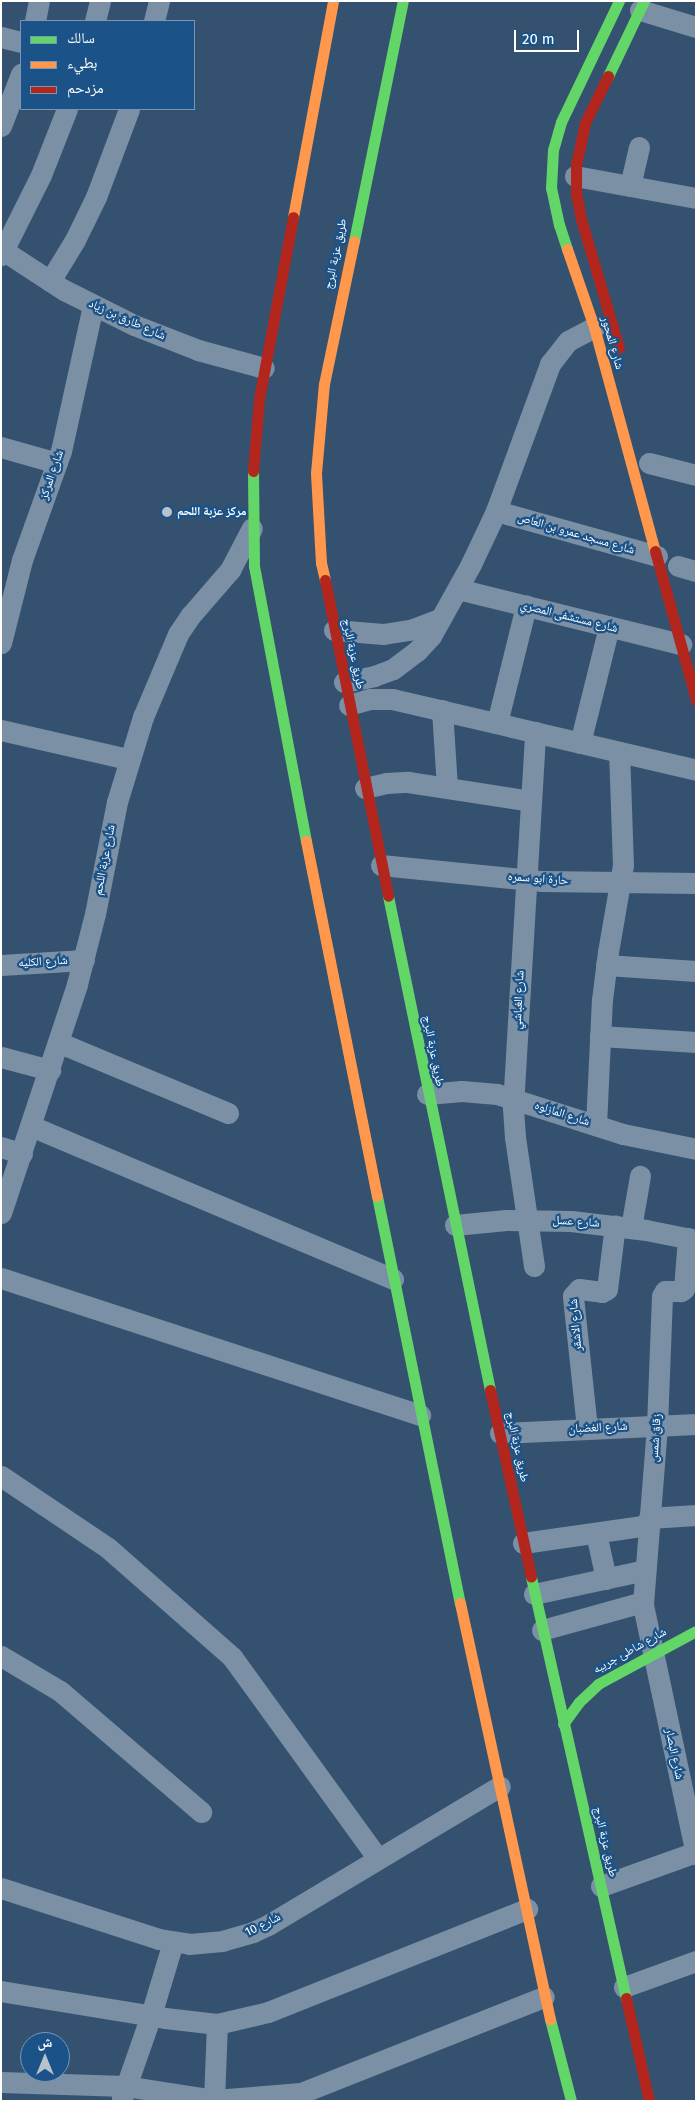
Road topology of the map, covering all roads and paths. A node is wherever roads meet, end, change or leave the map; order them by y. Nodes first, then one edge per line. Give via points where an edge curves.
1 (39, 1) edge
2 (100, 1) edge
3 (159, 1) edge
4 (333, 1) edge
5 (403, 1) edge
6 (619, 1) edge
7 (642, 6) edge
8 (35, 20) edge
9 (94, 20) edge
10 (154, 20) edge
11 (696, 27) edge
12 (1, 37) edge
13 (20, 42) edge
14 (596, 47) junction
15 (616, 57) junction
16 (20, 77) edge
17 (67, 110) edge
18 (129, 110) edge
19 (1, 126) edge
20 (639, 147) dead end
21 (575, 176) junction
22 (630, 186) junction
23 (696, 198) edge
24 (2, 251) edge
25 (50, 281) junction
26 (93, 306) junction
27 (594, 327) junction
28 (622, 360) dead end
29 (264, 368) junction
30 (1, 447) edge
31 (57, 463) junction
32 (649, 463) dead end
33 (696, 475) edge
34 (496, 511) junction
35 (252, 527) junction
36 (677, 567) edge
37 (458, 589) junction
38 (526, 606) junction
39 (441, 618) junction
40 (609, 627) junction
41 (334, 630) junction
42 (1, 643) edge
43 (681, 644) junction
44 (344, 682) junction
45 (696, 700) edge
46 (349, 705) junction
47 (442, 710) junction
48 (497, 723) junction
49 (1, 730) edge
50 (535, 732) junction
51 (580, 742) junction
52 (619, 752) junction
53 (128, 759) junction
54 (696, 770) edge
55 (365, 788) junction
56 (447, 788) junction
57 (531, 801) junction
58 (381, 865) junction
59 (526, 879) junction
60 (622, 880) junction
61 (696, 882) edge
62 (84, 960) junction
63 (1, 965) edge
64 (606, 965) junction
65 (696, 971) edge
66 (600, 1036) junction
67 (696, 1042) edge
68 (60, 1043) junction
69 (1, 1057) edge
70 (50, 1070) junction
71 (427, 1094) junction
72 (514, 1098) junction
73 (228, 1113) dead end
74 (596, 1125) junction
75 (31, 1126) junction
76 (1, 1146) edge
77 (696, 1149) edge
78 (22, 1154) junction
79 (640, 1176) dead end
80 (1, 1213) edge
81 (527, 1219) junction
82 (455, 1225) junction
83 (623, 1226) junction
84 (692, 1239) edge
85 (534, 1266) dead end
86 (1, 1278) edge
87 (393, 1278) junction
88 (420, 1415) junction
89 (696, 1424) edge
90 (657, 1426) junction
91 (587, 1428) junction
92 (500, 1433) junction
93 (1, 1476) edge
94 (696, 1515) edge
95 (649, 1521) junction
96 (596, 1533) junction
97 (523, 1543) junction
98 (645, 1570) junction
99 (606, 1579) junction
100 (534, 1594) junction
101 (643, 1602) junction
102 (542, 1630) junction
103 (696, 1631) edge
104 (652, 1654) junction
105 (1, 1656) edge
106 (563, 1724) junction
107 (500, 1786) junction
108 (201, 1812) dead end
109 (696, 1853) edge
110 (378, 1859) junction
111 (601, 1886) junction
112 (3, 1894) edge
113 (527, 1909) junction
114 (173, 1942) junction
115 (696, 1961) edge
116 (624, 1987) junction
117 (1, 1992) edge
118 (544, 1997) junction
119 (151, 2015) junction
120 (217, 2024) junction
121 (1, 2082) edge
122 (42, 2092) edge
123 (123, 2093) edge
124 (214, 2100) edge
125 (571, 2101) edge
126 (649, 2101) edge

1 - 8 street
2 - 9 street
3 - 10 street
4 - 29 street
5 - 41 street, طريق عزبة البرج via 320,406 317,519 323,578
6 - 14 street, شارع المحور
7 - 11 street
7 - 15 street, شارع المحور
12 - 13 street
14 - 15 street
14 - 27 street, شارع المحور via 558,131 551,178 559,225
15 - 21 street, شارع المحور via 584,128
16 - 19 street
17 - 24 street via 35,188
18 - 25 street via 96,197
20 - 22 street
21 - 22 street
21 - 28 street, شارع المحور via 581,219
22 - 23 street
24 - 25 street, شارع طارق بن زياد
25 - 26 street, شارع طارق بن زياد
26 - 29 street, شارع طارق بن زياد via 176,342
26 - 31 street, شارع المركز
27 - 34 street via 568,341 550,364
27 - 36 street, شارع المحور
29 - 35 street via 253,447
30 - 31 street
31 - 42 street, شارع المركز via 22,560
32 - 33 street
34 - 36 street, شارع مسجد عمرو بن العاص
34 - 37 street
35 - 53 street, شارع عزبة اللحم via 230,570 178,634 150,696
35 - 87 street via 254,566 265,633
36 - 43 street, شارع المحور
37 - 38 street, شارع مستشفى المصري
37 - 39 street
38 - 40 street, شارع مستشفى المصري
38 - 48 street
39 - 41 street via 413,629 383,634
39 - 44 street via 424,644 402,664 374,676
40 - 43 street, شارع مستشفى المصري
40 - 51 street
41 - 44 street, طريق عزبة البرج
43 - 45 street, شارع المحور
44 - 46 street, طريق عزبة البرج
46 - 47 street via 385,698
46 - 55 street, طريق عزبة البرج
47 - 48 street
47 - 56 street
48 - 50 street
49 - 53 street
50 - 51 street
50 - 57 street, شارع الغباشي
51 - 52 street
52 - 54 street
52 - 60 street
53 - 62 street, شارع عزبة اللحم via 111,824
55 - 56 street via 401,782
55 - 58 street, طريق عزبة البرج
56 - 57 street
57 - 59 street, شارع الغباشي
58 - 59 street, حارة ابو سمره
58 - 71 street, طريق عزبة البرج
59 - 60 street, حارة ابو سمره
59 - 72 street, شارع الغباشي
60 - 61 street, حارة ابو سمره
60 - 64 street
62 - 63 street, شارع الكليه
62 - 68 street, شارع عزبة اللحم
64 - 65 street
64 - 66 street
66 - 67 street
66 - 74 street
68 - 70 street, شارع عزبة اللحم
68 - 73 street
69 - 70 street
70 - 75 street, شارع عزبة اللحم
71 - 72 street, شارع المازلوه via 471,1091
71 - 82 street, طريق عزبة البرج
72 - 74 street, شارع المازلوه
72 - 81 street, شارع الغباشي via 515,1137
74 - 77 street, شارع المازلوه via 648,1141
75 - 78 street, شارع عزبة اللحم
75 - 87 street
76 - 78 street
78 - 80 street, شارع عزبة اللحم
79 - 83 street
81 - 82 street, شارع عسل
81 - 83 street, شارع عسل
81 - 85 street, شارع الغباشي
82 - 92 street, طريق عزبة البرج
83 - 84 street, شارع عسل
83 - 91 street, شارع الاشقر via 607,1289 602,1292 579,1289 573,1296
84 - 90 street, زقاق شمس via 684,1289 665,1291 662,1296
86 - 88 street
87 - 88 street
88 - 107 street
89 - 90 street, شارع الغضبان
90 - 91 street, شارع الغضبان
90 - 95 street, زقاق شمس
91 - 92 street, شارع الغضبان
92 - 97 street, طريق عزبة البرج
93 - 110 street via 108,1548 232,1657
94 - 95 street
95 - 96 street
95 - 98 street, زقاق شمس
96 - 97 street
96 - 99 street
97 - 100 street, طريق عزبة البرج
98 - 99 street
98 - 101 street, زقاق شمس
99 - 100 street
100 - 102 street, طريق عزبة البرج
101 - 102 street
101 - 104 street, زقاق شمس
102 - 106 street, طريق عزبة البرج
103 - 104 street, شارع شاطئ جريبه
104 - 106 street, شارع شاطئ جريبه via 590,1691
104 - 109 street, شارع البصار
105 - 108 street via 60,1691
106 - 111 street, طريق عزبة البرج
107 - 110 street, شارع 10
107 - 113 street
109 - 111 street
110 - 114 street, شارع 10 via 253,1932 206,1944
111 - 116 street, طريق عزبة البرج
112 - 114 street, شارع 10
113 - 118 street
113 - 120 street via 268,2012
114 - 119 street
115 - 116 street
116 - 126 street, طريق عزبة البرج
117 - 119 street
118 - 124 street via 301,2093
118 - 125 street
119 - 120 street
119 - 123 street
120 - 124 street
121 - 122 street
122 - 123 street
123 - 124 street

